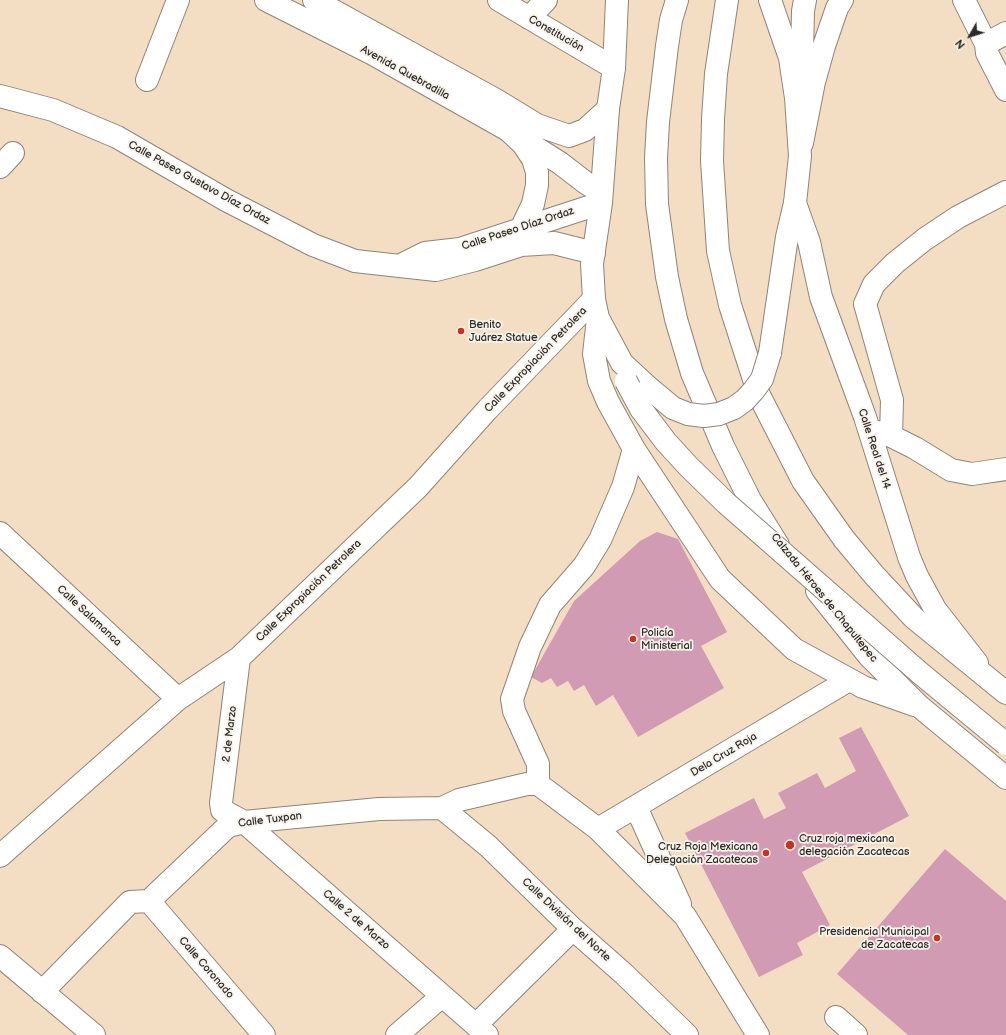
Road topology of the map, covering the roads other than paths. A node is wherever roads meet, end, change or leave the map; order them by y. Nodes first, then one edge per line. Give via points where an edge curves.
1 (178, 0) edge
2 (266, 0) edge
3 (314, 0) edge
4 (499, 0) edge
5 (546, 0) edge
6 (617, 0) edge
7 (677, 0) edge
8 (727, 0) edge
9 (805, 0) edge
10 (826, 0) edge
11 (842, 0) edge
12 (964, 0) edge
13 (771, 3) edge
14 (529, 18) junction
15 (1006, 33) edge
16 (782, 34) junction
17 (803, 37) junction
18 (986, 44) junction
19 (614, 68) junction
20 (147, 80) dead end
21 (1006, 90) edge
22 (0, 96) edge
23 (796, 98) junction
24 (608, 109) junction
25 (508, 130) junction
26 (800, 156) junction
27 (1006, 192) edge
28 (601, 197) junction
29 (795, 204) junction
30 (522, 230) junction
31 (594, 253) junction
32 (399, 266) junction
33 (596, 308) junction
34 (624, 372) junction
35 (868, 430) junction
36 (891, 436) junction
37 (634, 449) junction
38 (1006, 469) edge
39 (0, 532) edge
40 (239, 658) junction
41 (988, 678) junction
42 (849, 680) junction
43 (1006, 693) edge
44 (178, 699) junction
45 (919, 706) junction
46 (1006, 744) edge
47 (1006, 778) edge
48 (538, 784) junction
49 (636, 807) junction
50 (442, 808) junction
51 (222, 810) joint
52 (244, 822) junction
53 (598, 829) junction
54 (0, 856) edge
55 (149, 901) junction
56 (685, 916) junction
57 (573, 929) junction
58 (0, 956) edge
59 (42, 992) junction
60 (442, 996) junction
61 (836, 1017) dead end
62 (481, 1030) edge
63 (94, 1035) edge
64 (264, 1035) edge
65 (397, 1035) edge
66 (687, 1035) edge
67 (758, 1035) edge
68 (856, 1035) edge

1 - 20 street
2 - 25 street, Avenida Quebradilla via 373,54
3 - 24 street, Avenida Quebradilla via 537,125 569,136 585,130
4 - 14 street, Constitución
5 - 14 street
6 - 19 street
7 - 45 street, Calzada Héroes de Chapultepec via 671,20 658,122 657,204 667,277 692,374 743,487 778,546 869,656
8 - 41 street via 716,74 713,119 712,161 718,250 730,305 759,395 802,481 844,538 914,618
9 - 17 street
10 - 17 street
11 - 26 street via 824,46 814,82
12 - 18 street
13 - 16 street
14 - 19 street, Constitución
15 - 18 street
16 - 17 street
16 - 23 street via 790,58
17 - 23 street
18 - 21 street via 987,53
19 - 24 street
22 - 32 street, Calle Paseo Gustavo Díaz Ordaz via 53,110 117,137 226,200 313,245 355,261
23 - 26 street
24 - 28 street
25 - 28 street, Avenida Quebradilla via 542,152
25 - 30 street via 524,144 537,172 533,204
26 - 29 street
27 - 36 street via 958,217 925,239 874,284 865,304 892,400
28 - 30 street, Calle Paseo Díaz Ordaz via 580,208
28 - 31 street
29 - 34 street, bridge via 787,237 770,353 762,380 745,400 719,414 704,416 683,412 673,408 650,388
29 - 35 street, Calle Real del 14 via 809,242 821,296
30 - 32 street, Calle Paseo Díaz Ordaz via 460,249 425,253
31 - 32 street, Calle Paseo Díaz Ordaz via 554,243 521,245 436,270
31 - 33 street via 592,264
33 - 34 street
33 - 37 street via 594,354 599,381
33 - 40 street, Calle Expropiación Petrolera via 487,410 418,487
34 - 46 street, bridge via 641,409 688,466 920,673
35 - 36 street
35 - 41 street, Calle Real del 14 via 917,576 935,609
36 - 38 street via 951,470 972,474
37 - 42 street via 720,579 794,648
37 - 48 street via 623,488 600,540 584,566 550,605 530,647 512,699 514,711 538,764
39 - 44 street, Calle Salamanca
40 - 44 street, Calle Expropiación Petrolera
40 - 51 street, 2 de Marzo
41 - 43 street
42 - 45 street
42 - 49 street, Dela Cruz Roja
44 - 54 street, Calle Expropiación Petrolera
45 - 47 street, Calzada Héroes de Chapultepec
48 - 50 street, Calle Tuxpan via 527,784 459,800
48 - 53 street
49 - 53 street, Dela Cruz Roja
49 - 56 street
50 - 52 street, Calle Tuxpan via 379,809
50 - 57 street, Calle División del Norte via 488,846
51 - 52 street, Calle 2 de Marzo
52 - 55 street, Calle Tuxpan via 228,826
52 - 60 street, Calle 2 de Marzo
53 - 56 street
55 - 59 street via 130,902
55 - 64 street, Calle Coronado
56 - 67 street
57 - 62 street
57 - 66 street, Calle División del Norte
58 - 59 street
59 - 63 street
60 - 62 street, Calle 2 de Marzo
60 - 65 street
61 - 68 street

